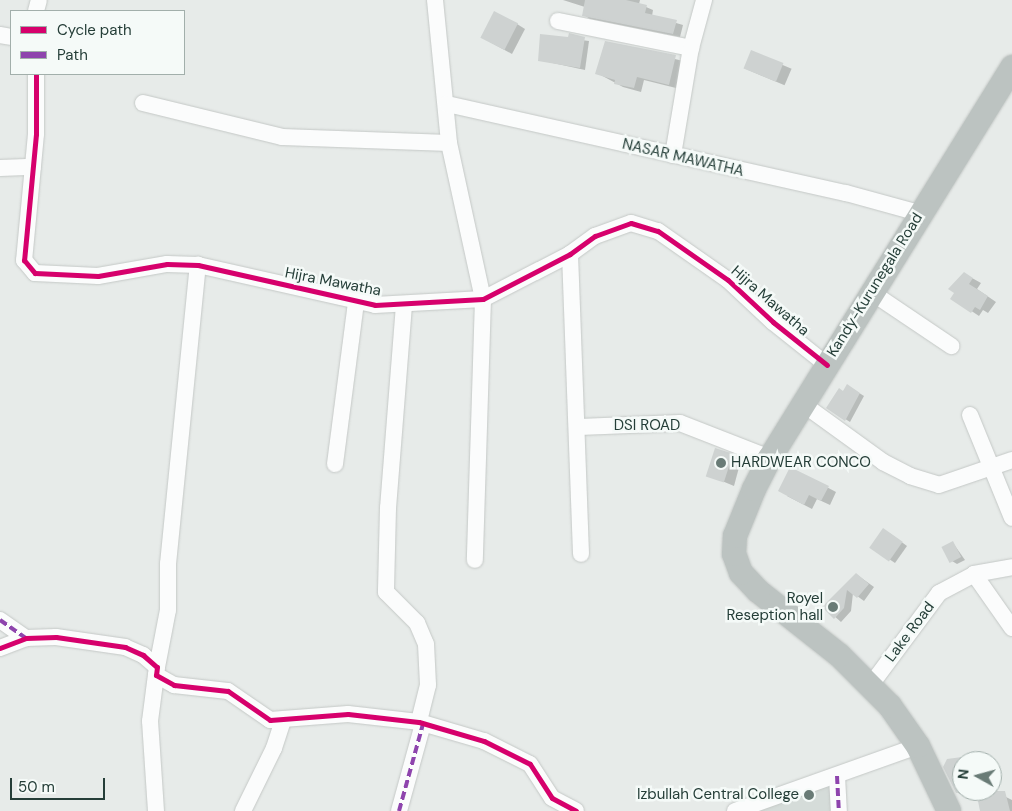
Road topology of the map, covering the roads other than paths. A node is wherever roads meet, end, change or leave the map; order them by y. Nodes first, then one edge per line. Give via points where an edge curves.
1 (434, 0) edge
2 (704, 0) edge
3 (558, 21) dead end
4 (691, 48) junction
5 (1012, 68) edge
6 (36, 75) edge
7 (143, 103) dead end
8 (447, 104) junction
9 (448, 143) junction
10 (673, 155) junction
11 (32, 167) junction
12 (0, 168) edge
13 (919, 213) junction
14 (570, 254) junction
15 (198, 265) junction
16 (871, 292) junction
17 (483, 299) junction
18 (356, 302) junction
19 (404, 305) junction
20 (951, 346) dead end
21 (826, 364) junction
22 (803, 404) junction
23 (970, 415) dead end
24 (579, 426) junction
25 (770, 458) junction
26 (1012, 460) edge
27 (335, 464) dead end
28 (992, 467) junction
29 (1012, 518) edge
30 (581, 554) dead end
31 (475, 560) dead end
32 (1012, 567) edge
33 (974, 574) junction
34 (0, 620) edge
35 (1012, 628) edge
36 (26, 638) junction
37 (0, 648) edge
38 (157, 671) junction
39 (870, 686) junction
40 (283, 720) junction
41 (421, 723) junction
42 (918, 746) junction
43 (837, 776) junction
44 (156, 811) edge
45 (243, 811) edge
46 (399, 811) edge
47 (576, 811) edge
48 (735, 811) edge
49 (839, 811) edge
50 (948, 811) edge

1 - 8 street via 440,74
2 - 4 street
3 - 4 street
4 - 10 street
5 - 13 highway, Kandy-Kurunegala Road
6 - 11 street, Hijra Mawatha
7 - 9 street via 282,137
8 - 9 street
8 - 10 street, NASAR MAWATHA
9 - 17 street
10 - 13 street, NASAR MAWATHA
11 - 12 street
11 - 15 street, Hijra Mawatha via 24,260 35,273 98,276 167,264
13 - 16 highway, Kandy-Kurunegala Road
14 - 17 street, Hijra Mawatha
14 - 21 street, Hijra Mawatha via 595,236 631,223 658,231 728,280 773,322
14 - 24 street
15 - 18 street, Hijra Mawatha
15 - 38 street via 168,564 168,610
16 - 20 street
16 - 21 highway, Kandy-Kurunegala Road
17 - 19 street, Hijra Mawatha
17 - 31 street
18 - 19 street, Hijra Mawatha
18 - 27 street
19 - 41 street via 388,508 386,592 417,623 426,644 428,685
21 - 22 highway, Kandy-Kurunegala Road
22 - 25 highway, Kandy-Kurunegala Road
22 - 28 street via 883,462 910,476 939,485
23 - 28 street
24 - 25 street, DSI ROAD via 680,423
24 - 30 street
25 - 39 highway, Kandy-Kurunegala Road via 735,536 734,554 741,573 758,591 839,655
26 - 28 street
28 - 29 street
32 - 33 street, Lake Road
33 - 35 street
33 - 39 street, Lake Road via 939,593
34 - 36 street
36 - 37 street
36 - 38 street via 56,637 125,647 143,655
38 - 40 street via 185,688 228,691 259,715
38 - 44 street via 150,721
39 - 42 highway, Kandy-Kurunegala Road via 890,706
40 - 41 street via 348,714
40 - 45 street via 274,748
41 - 46 street
41 - 47 street via 484,741 530,764 552,798
42 - 43 street
42 - 50 highway, Kandy-Kurunegala Road
43 - 48 street
43 - 49 street

